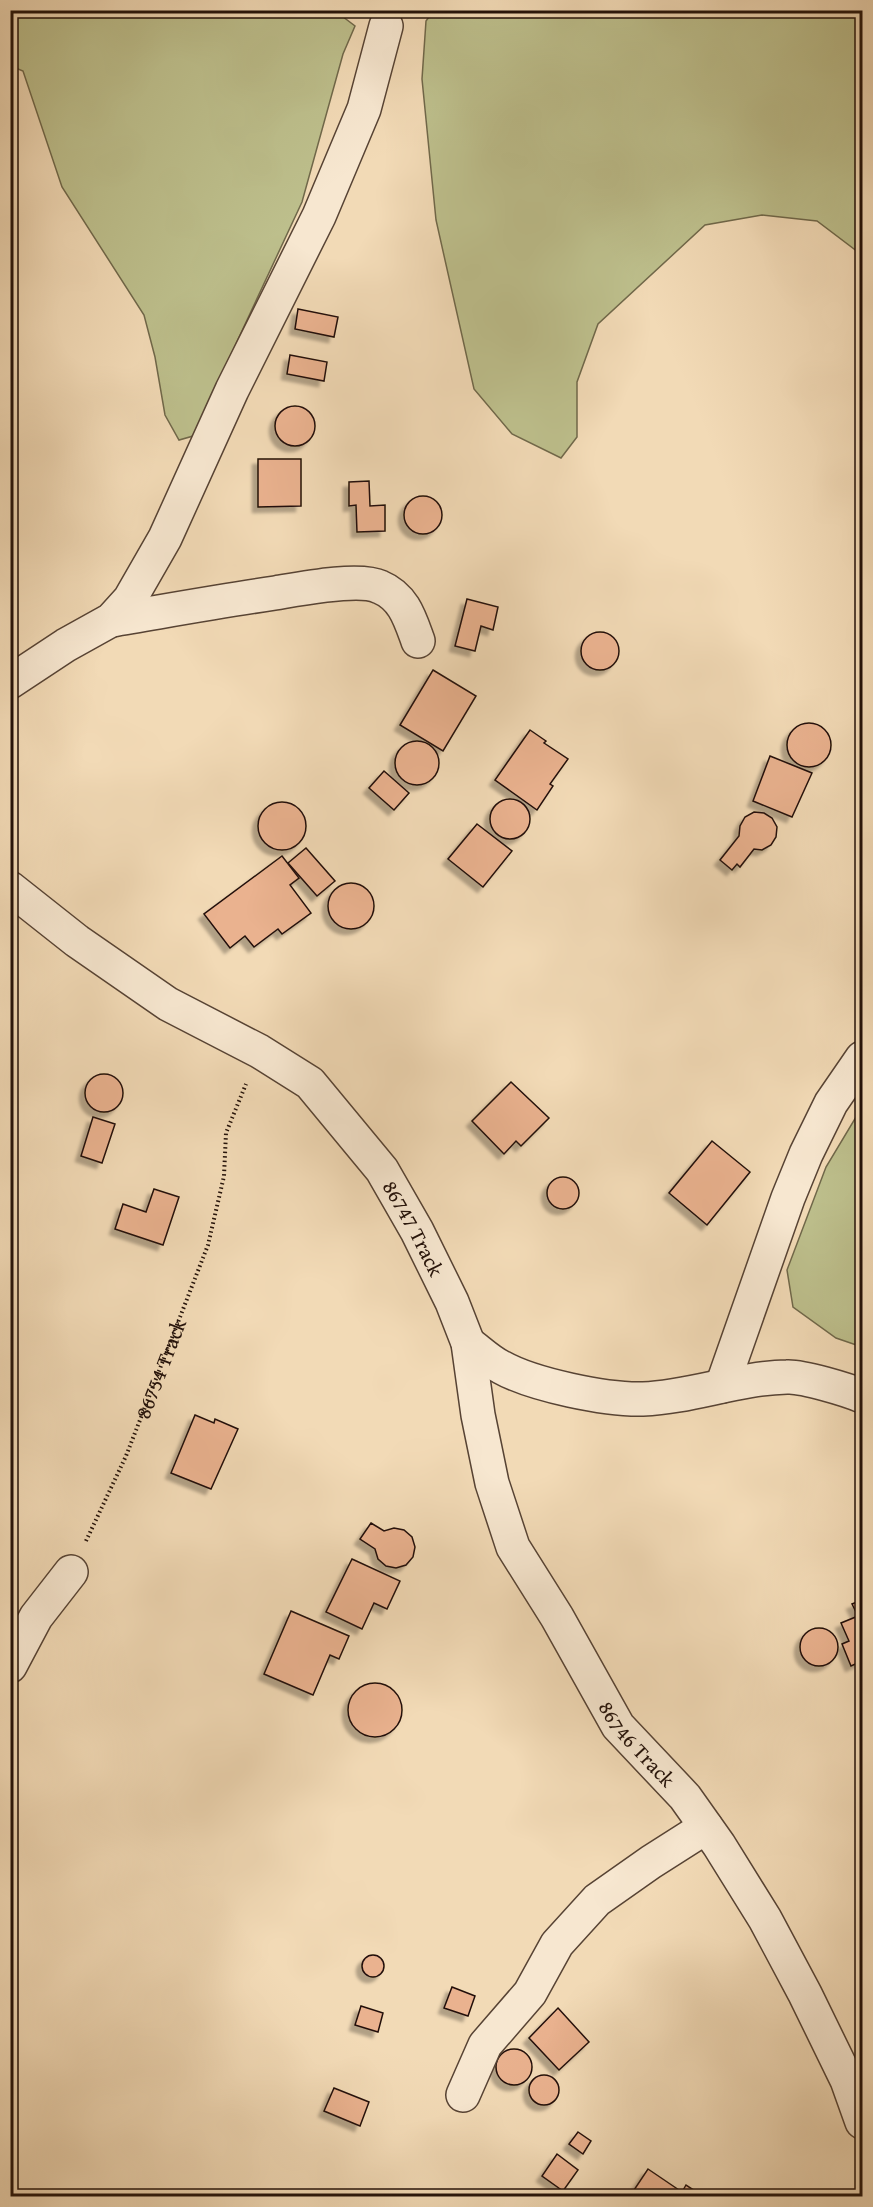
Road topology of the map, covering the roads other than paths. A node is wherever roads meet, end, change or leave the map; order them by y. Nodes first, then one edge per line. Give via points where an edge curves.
1 (386, 26) dead end
2 (111, 620) junction
3 (418, 641) dead end
4 (10, 682) edge
5 (10, 888) edge
6 (862, 1058) edge
7 (468, 1343) junction
8 (722, 1386) junction
9 (862, 1396) edge
10 (71, 1572) road end
11 (14, 1653) edge
12 (706, 1827) junction
13 (463, 2095) dead end
14 (862, 2122) edge

1 - 2 street via 363,110 319,216 232,390 165,538 130,599
2 - 3 street via 348,583 379,586 399,599
2 - 4 street
5 - 7 street, 86747 Track via 77,941 168,1004 259,1051 310,1083 382,1170 417,1231
6 - 8 street via 831,1103 806,1154
7 - 8 street via 501,1367 580,1392 642,1399
7 - 12 street, 86746 Track via 490,1471 513,1547 618,1726 685,1797
8 - 9 street via 790,1377
10 - 11 street
12 - 13 street via 597,1900 557,1944 530,1994 485,2045
12 - 14 street, 86746 Track via 765,1919 800,1984 847,2080

